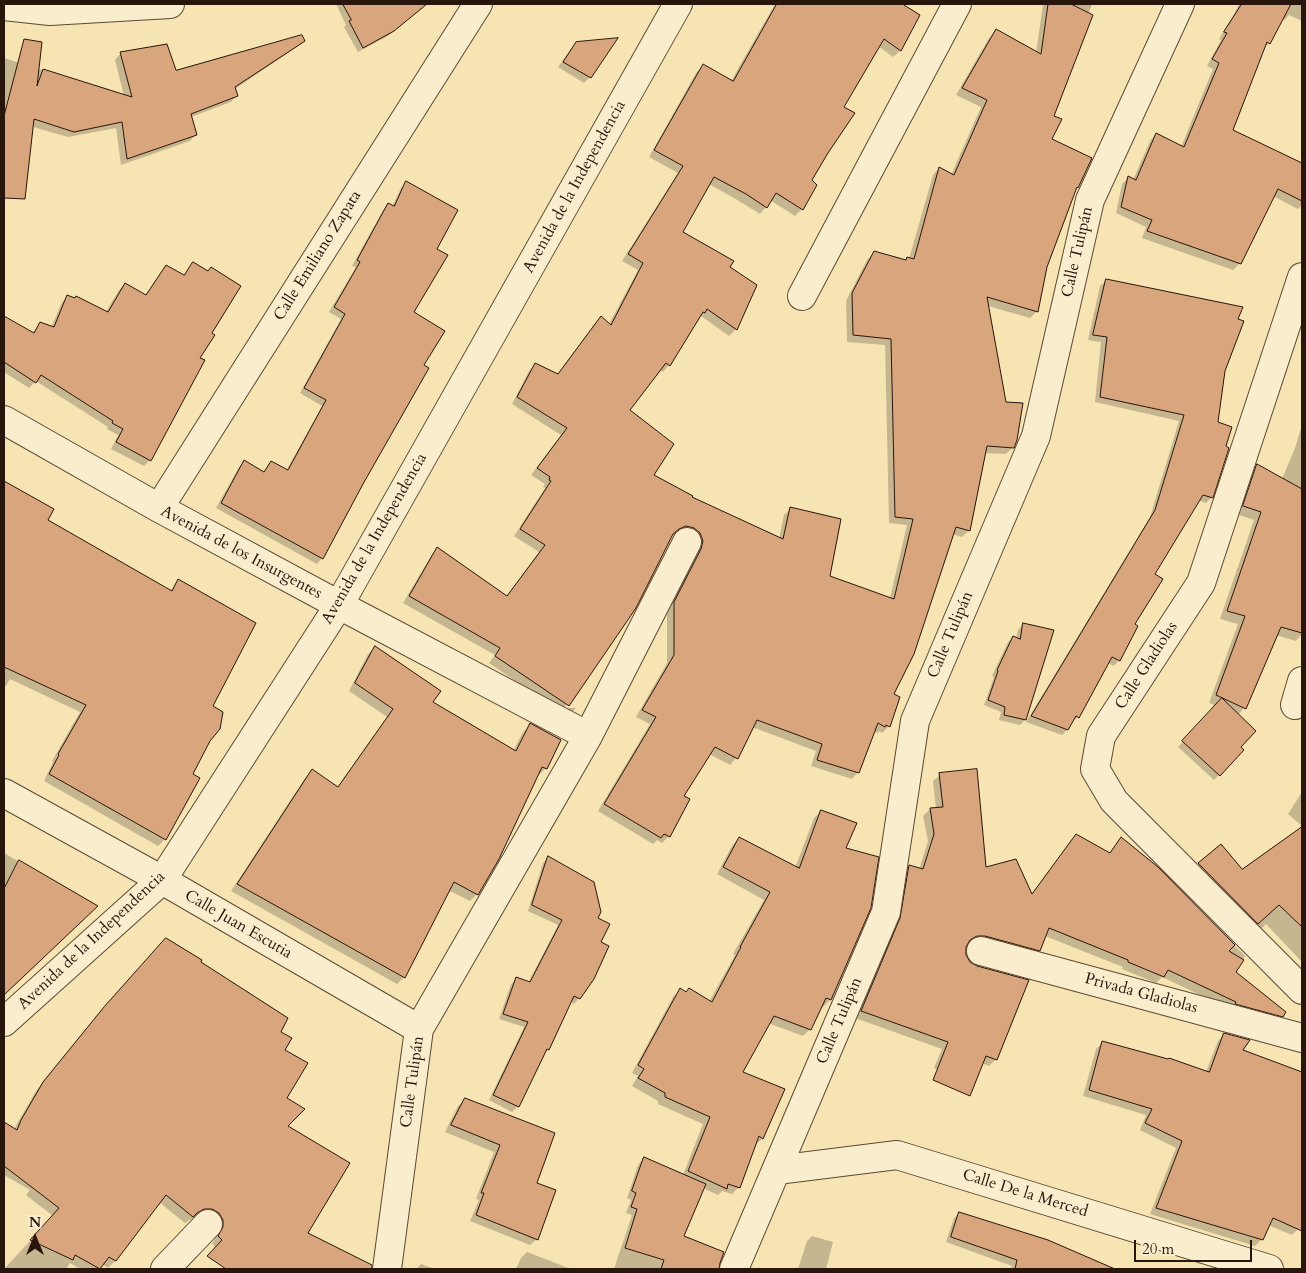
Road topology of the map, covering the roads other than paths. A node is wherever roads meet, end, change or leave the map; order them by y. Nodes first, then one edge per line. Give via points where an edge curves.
1 (170, 4) edge
2 (478, 4) edge
3 (678, 4) edge
4 (957, 4) edge
5 (1180, 4) edge
6 (4, 6) edge
7 (52, 8) edge
8 (1302, 276) edge
9 (802, 296) dead end
10 (4, 420) edge
11 (159, 508) junction
12 (688, 542) dead end
13 (339, 605) junction
14 (588, 736) junction
15 (4, 793) edge
16 (162, 880) junction
17 (981, 950) dead end
18 (1302, 990) edge
19 (4, 1022) edge
20 (420, 1029) junction
21 (1302, 1038) edge
22 (777, 1170) junction
23 (208, 1224) dead end
24 (165, 1269) edge
25 (387, 1269) edge
26 (734, 1269) edge
27 (1269, 1269) edge

1 - 7 street
2 - 11 street, Calle Emiliano Zapata
3 - 13 street, Avenida de la Independencia
4 - 9 street
5 - 22 street, Calle Tulipán via 1090,200 1036,436 915,721 886,912
6 - 7 street
8 - 18 street, Calle Gladiolas via 1201,583 1101,736 1095,769 1114,801
10 - 11 street, Avenida de los Insurgentes
11 - 13 street, Avenida de los Insurgentes
12 - 14 street, Calle Tulipán
13 - 14 street, Avenida de los Insurgentes
13 - 16 street, Avenida de la Independencia
14 - 20 street, Calle Tulipán
15 - 16 street, Calle Juan Escutia
16 - 19 street, Avenida de la Independencia
16 - 20 street, Calle Juan Escutia
17 - 21 street, Privada Gladiolas
20 - 25 street, Calle Tulipán
22 - 26 street, Calle Tulipán
22 - 27 street, Calle De la Merced via 897,1155
23 - 24 street

